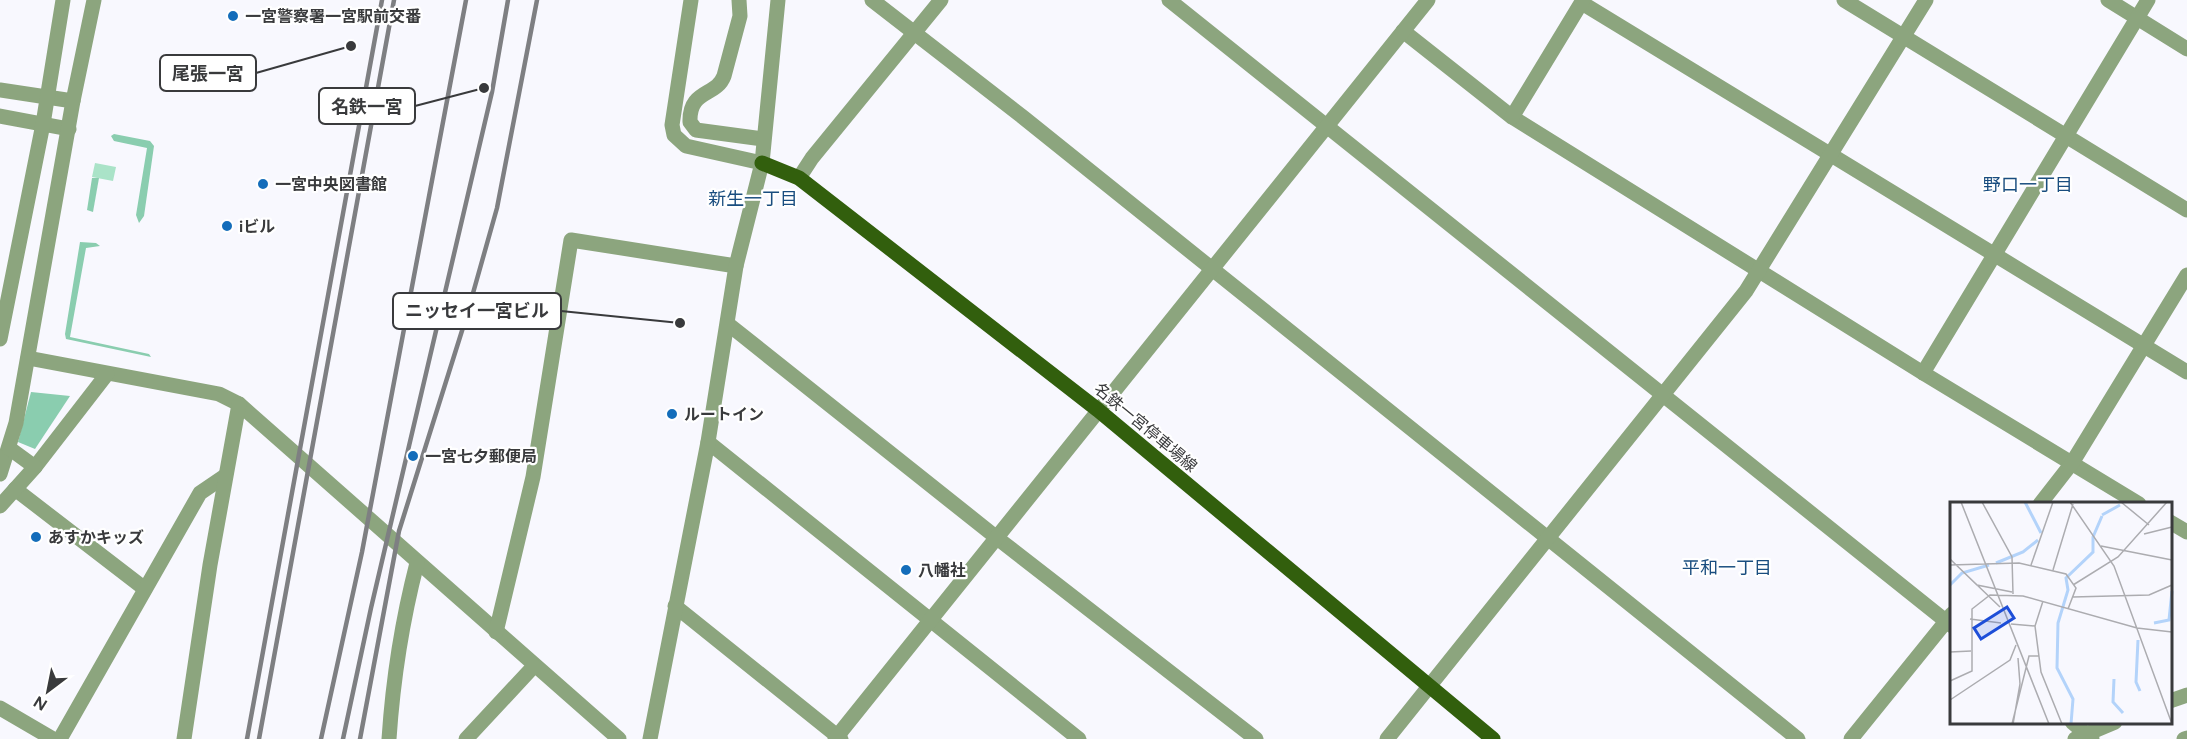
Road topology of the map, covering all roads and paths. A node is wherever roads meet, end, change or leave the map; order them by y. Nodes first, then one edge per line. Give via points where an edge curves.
1 (63, 0) edge
2 (94, 0) edge
3 (691, 0) edge
4 (739, 0) edge
5 (778, 0) edge
6 (872, 0) edge
7 (941, 0) edge
8 (1169, 0) edge
9 (1428, 0) edge
10 (1844, 0) edge
11 (1926, 0) edge
12 (2108, 0) edge
13 (2148, 0) edge
14 (1583, 1) edge
15 (2137, 19) junction
16 (1403, 31) junction
17 (915, 32) junction
18 (1904, 37) junction
19 (2187, 49) edge
20 (0, 90) edge
21 (46, 97) junction
22 (74, 101) junction
23 (0, 116) edge
24 (1512, 117) junction
25 (43, 124) junction
26 (1326, 127) junction
27 (69, 129) junction
28 (2065, 135) junction
29 (763, 139) junction
30 (1832, 154) junction
31 (762, 163) junction
32 (799, 178) junction
33 (2187, 210) edge
34 (1994, 254) junction
35 (736, 266) junction
36 (1211, 269) junction
37 (1758, 270) junction
38 (2187, 275) edge
39 (728, 324) junction
40 (0, 339) edge
41 (2144, 346) junction
42 (28, 358) junction
43 (2187, 372) edge
44 (1923, 373) junction
45 (107, 374) junction
46 (1662, 395) junction
47 (239, 404) junction
48 (1098, 410) junction
49 (708, 442) junction
50 (9, 448) junction
51 (2072, 463) junction
52 (35, 467) junction
53 (0, 474) edge
54 (225, 476) junction
55 (15, 489) junction
56 (2042, 502) edge
57 (2136, 502) edge
58 (0, 506) edge
59 (2172, 523) edge
60 (2187, 532) edge
61 (997, 538) junction
62 (1549, 540) junction
63 (417, 563) junction
64 (145, 589) junction
65 (675, 606) junction
66 (931, 620) junction
67 (1950, 620) edge
68 (496, 632) junction
69 (534, 666) junction
70 (1428, 686) junction
71 (2187, 695) edge
72 (2172, 700) edge
73 (0, 708) edge
74 (2073, 724) edge
75 (2113, 724) edge
76 (2084, 737) edge
77 (616, 738) edge
78 (838, 738) edge
79 (53, 739) edge
80 (60, 739) edge
81 (183, 739) edge
82 (389, 739) edge
83 (465, 739) edge
84 (650, 739) edge
85 (1079, 739) edge
86 (1256, 739) edge
87 (1387, 739) edge
88 (1493, 739) edge
89 (1798, 739) edge
90 (1851, 739) edge

1 - 21 street
2 - 22 street
3 - 31 street via 672,125 674,135 686,146
4 - 29 street via 740,16 722,82 693,104 690,122 696,130
5 - 29 street
6 - 17 street
7 - 17 street
8 - 26 street
9 - 16 street
10 - 18 street
11 - 18 street
12 - 15 street
13 - 15 street
14 - 24 street
14 - 30 street
15 - 19 street
15 - 28 street
16 - 24 street
16 - 26 street
17 - 32 street
17 - 36 street
18 - 28 street
18 - 30 street
20 - 21 street
21 - 22 street
21 - 25 street
22 - 27 street
23 - 25 street
24 - 37 street
25 - 27 street
25 - 40 street
26 - 36 street
26 - 46 street
27 - 42 street
28 - 33 street
28 - 34 street
29 - 31 street
30 - 34 street
30 - 37 street
31 - 32 main road, 名鉄一宮停車場線
31 - 35 street
32 - 48 main road, 名鉄一宮停車場線
34 - 41 street
34 - 44 street
35 - 39 street
35 - 68 street via 571,240 533,477
36 - 48 street
36 - 62 street
37 - 44 street
37 - 46 street via 1746,291
38 - 41 street
39 - 49 street
39 - 61 street
41 - 43 street
41 - 51 street
42 - 45 street
42 - 50 street
44 - 51 street
45 - 47 street via 219,394
45 - 52 street
46 - 62 street
46 - 67 street
47 - 54 street
47 - 63 street
48 - 61 street
48 - 70 main road, 名鉄一宮停車場線
49 - 65 street
49 - 66 street
50 - 52 street
50 - 53 street
51 - 56 street
51 - 57 street
52 - 55 street
54 - 64 street via 200,493
54 - 81 street
55 - 58 street
55 - 64 street
59 - 60 street
61 - 66 street
61 - 86 street
62 - 70 street
62 - 89 street
63 - 68 street
63 - 82 street via 394,676
64 - 80 street
65 - 78 street
65 - 84 street
66 - 78 street
66 - 85 street
67 - 90 street
68 - 69 street
69 - 77 street
69 - 83 street
70 - 87 street
70 - 88 main road, 名鉄一宮停車場線
71 - 72 street
73 - 79 street
74 - 76 street
75 - 76 street

